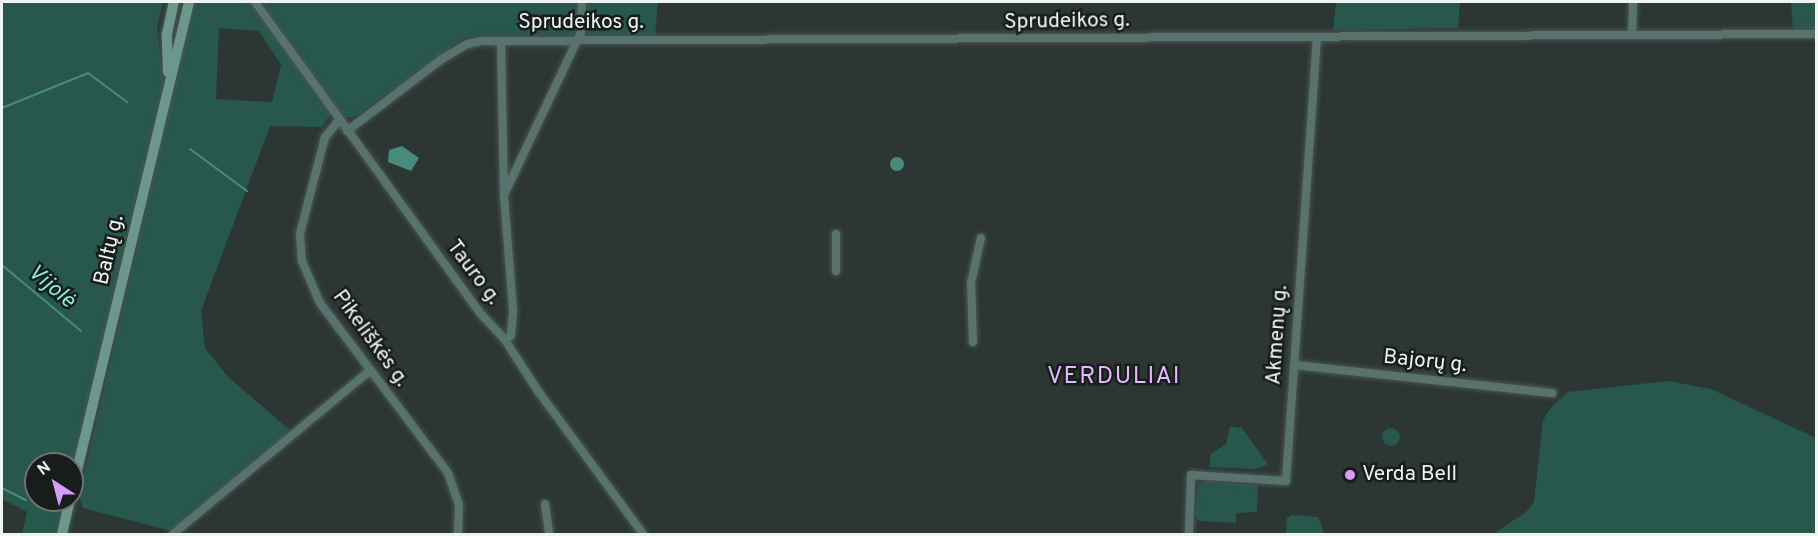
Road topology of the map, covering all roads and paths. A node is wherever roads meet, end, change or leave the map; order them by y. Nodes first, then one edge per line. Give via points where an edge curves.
1 (174, 2) edge
2 (189, 2) edge
3 (255, 2) edge
4 (582, 2) edge
5 (1633, 2) edge
6 (1816, 34) edge
7 (1632, 35) junction
8 (1317, 38) junction
9 (501, 41) junction
10 (576, 42) junction
11 (169, 87) junction
12 (339, 120) junction
13 (347, 131) junction
14 (504, 195) junction
15 (836, 234) dead end
16 (981, 238) dead end
17 (836, 271) dead end
18 (505, 340) junction
19 (973, 342) dead end
20 (1294, 365) junction
21 (369, 371) junction
22 (1552, 393) dead end
23 (81, 452) edge
24 (545, 504) dead end
25 (67, 512) edge
26 (62, 534) edge
27 (173, 534) edge
28 (458, 534) edge
29 (549, 534) edge
30 (643, 534) edge
31 (1189, 534) edge

1 - 11 main road, Baltų g. via 166,43
2 - 11 main road, Baltų g.
3 - 12 street, Tauro g.
4 - 10 street via 581,32
5 - 7 street
6 - 7 street, Sprudeikos g.
7 - 8 street, Sprudeikos g.
8 - 10 street, Sprudeikos g.
8 - 20 street, Akmenų g.
9 - 10 street, Sprudeikos g.
9 - 13 street, Sprudeikos g. via 467,44
9 - 14 street
10 - 14 street
11 - 23 main road, Baltų g.
12 - 13 street, Tauro g.
12 - 21 street, Pikeliškės g. via 325,137 300,234 302,261 320,303
13 - 18 street, Tauro g. via 481,314
14 - 18 street via 513,310 511,335
15 - 17 street
16 - 19 street via 971,283
18 - 30 street, Tauro g. via 537,391
20 - 22 street, Bajorų g.
20 - 31 street, Akmenų g. via 1286,481 1191,475
21 - 27 street
21 - 28 street, Pikeliškės g. via 448,473 459,505
24 - 29 street
25 - 26 main road

